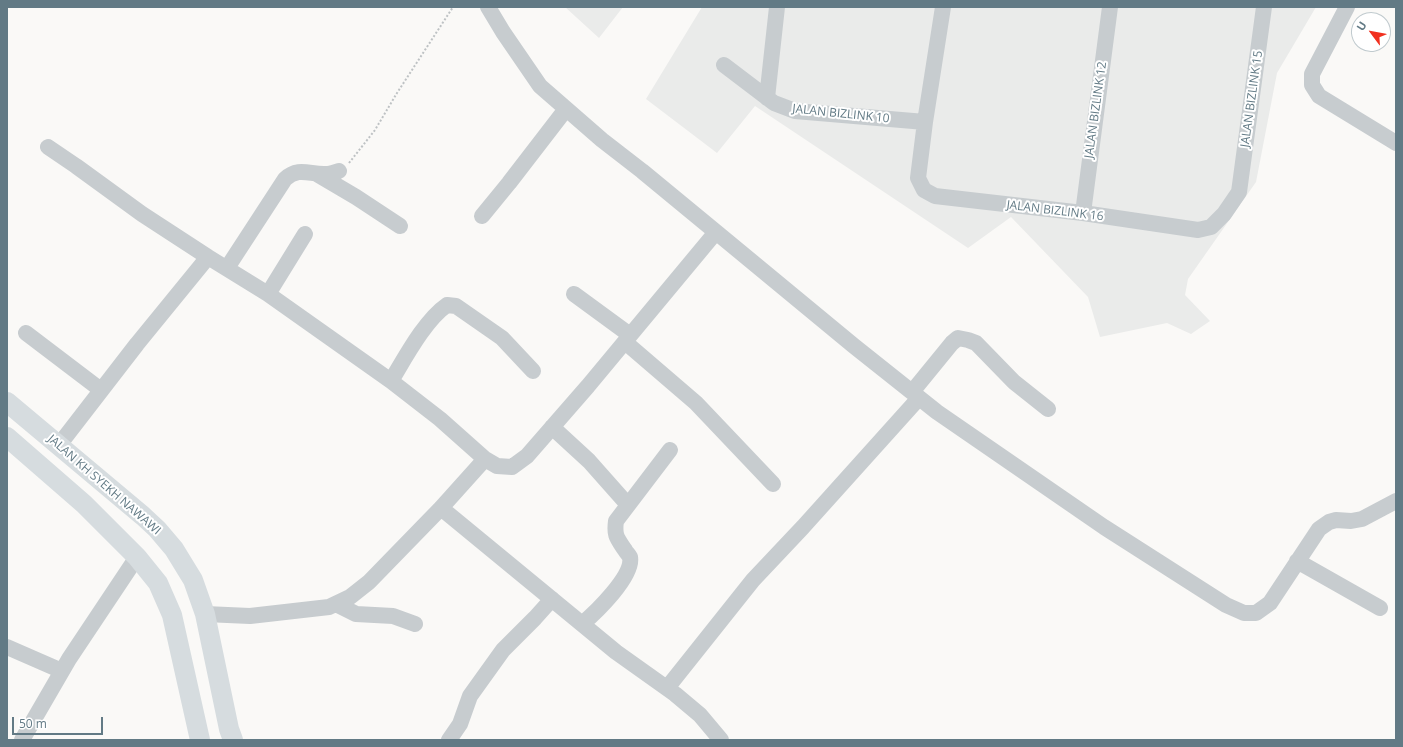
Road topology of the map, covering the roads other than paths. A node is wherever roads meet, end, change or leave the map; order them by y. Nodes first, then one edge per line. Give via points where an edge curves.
1 (488, 7) edge
2 (777, 7) edge
3 (943, 7) edge
4 (1110, 7) edge
5 (1264, 7) edge
6 (1347, 7) edge
7 (724, 65) dead end
8 (767, 98) junction
9 (566, 109) junction
10 (925, 122) junction
11 (1396, 143) edge
12 (48, 147) dead end
13 (339, 171) road end
14 (314, 173) junction
15 (1239, 192) joint
16 (1082, 213) junction
17 (482, 216) dead end
18 (400, 226) dead end
19 (716, 232) junction
20 (306, 234) dead end
21 (208, 257) junction
22 (227, 268) junction
23 (268, 294) junction
24 (574, 294) dead end
25 (26, 333) dead end
26 (628, 338) junction
27 (533, 371) dead end
28 (390, 381) junction
29 (101, 390) junction
30 (915, 395) junction
31 (7, 402) edge
32 (1048, 409) dead end
33 (552, 427) junction
34 (7, 437) edge
35 (59, 445) junction
36 (670, 450) dead end
37 (485, 459) junction
38 (772, 484) dead end
39 (1396, 501) edge
40 (628, 505) junction
41 (441, 508) junction
42 (137, 557) junction
43 (1297, 561) junction
44 (552, 599) junction
45 (336, 604) junction
46 (1380, 608) dead end
47 (205, 614) junction
48 (415, 624) dead end
49 (582, 624) junction
50 (7, 647) edge
51 (62, 671) junction
52 (667, 688) junction
53 (22, 740) edge
54 (200, 740) edge
55 (233, 740) edge
56 (449, 740) edge
57 (721, 740) edge

1 - 9 street via 540,86
2 - 8 street
3 - 10 street, JALAN BIZLINK 16
4 - 16 street, JALAN BIZLINK 12
5 - 15 street, JALAN BIZLINK 15
6 - 11 street via 1312,74 1312,85 1319,96
7 - 8 street, JALAN BIZLINK 10
8 - 10 street, JALAN BIZLINK 10 via 795,111
9 - 17 street
9 - 19 street
10 - 16 street, JALAN BIZLINK 16 via 918,178 924,190 935,196
12 - 21 street
13 - 14 street via 327,174
14 - 18 street
14 - 22 street via 298,172 285,179
15 - 16 street, JALAN BIZLINK 16 via 1224,214 1211,227 1198,230
19 - 26 street
19 - 30 street
20 - 23 street
21 - 22 street
21 - 29 street
22 - 23 street
23 - 28 street
24 - 26 street
25 - 29 street
26 - 33 street
26 - 38 street via 696,403
27 - 28 street via 502,338 456,306 447,305 426,327
28 - 37 street via 440,419
29 - 35 street
30 - 32 street via 952,343 958,338 963,338 976,343 1014,382
30 - 43 street via 1104,527 1226,605 1244,613 1256,613 1270,603
30 - 52 street via 803,527 753,580
31 - 35 main road, JALAN KH SYEKH NAWAWI
33 - 37 street via 527,456 512,467 497,466
33 - 40 street via 589,461
34 - 42 main road via 84,504
35 - 47 main road, JALAN KH SYEKH NAWAWI via 157,529 174,549 193,580
36 - 40 street
37 - 41 street
39 - 43 street via 1362,519 1328,522 1319,529
40 - 49 street via 616,521 615,533 630,558 629,567 622,581
41 - 44 street
41 - 45 street via 370,582
42 - 51 street
42 - 54 main road via 158,583 172,615
43 - 46 street
44 - 49 street
44 - 56 street via 504,650 470,696 460,724
45 - 47 street via 329,607 250,616
45 - 48 street via 356,614 393,616
47 - 55 main road, JALAN KH SYEKH NAWAWI
49 - 52 street
50 - 51 street
51 - 53 street
52 - 57 street via 700,715

